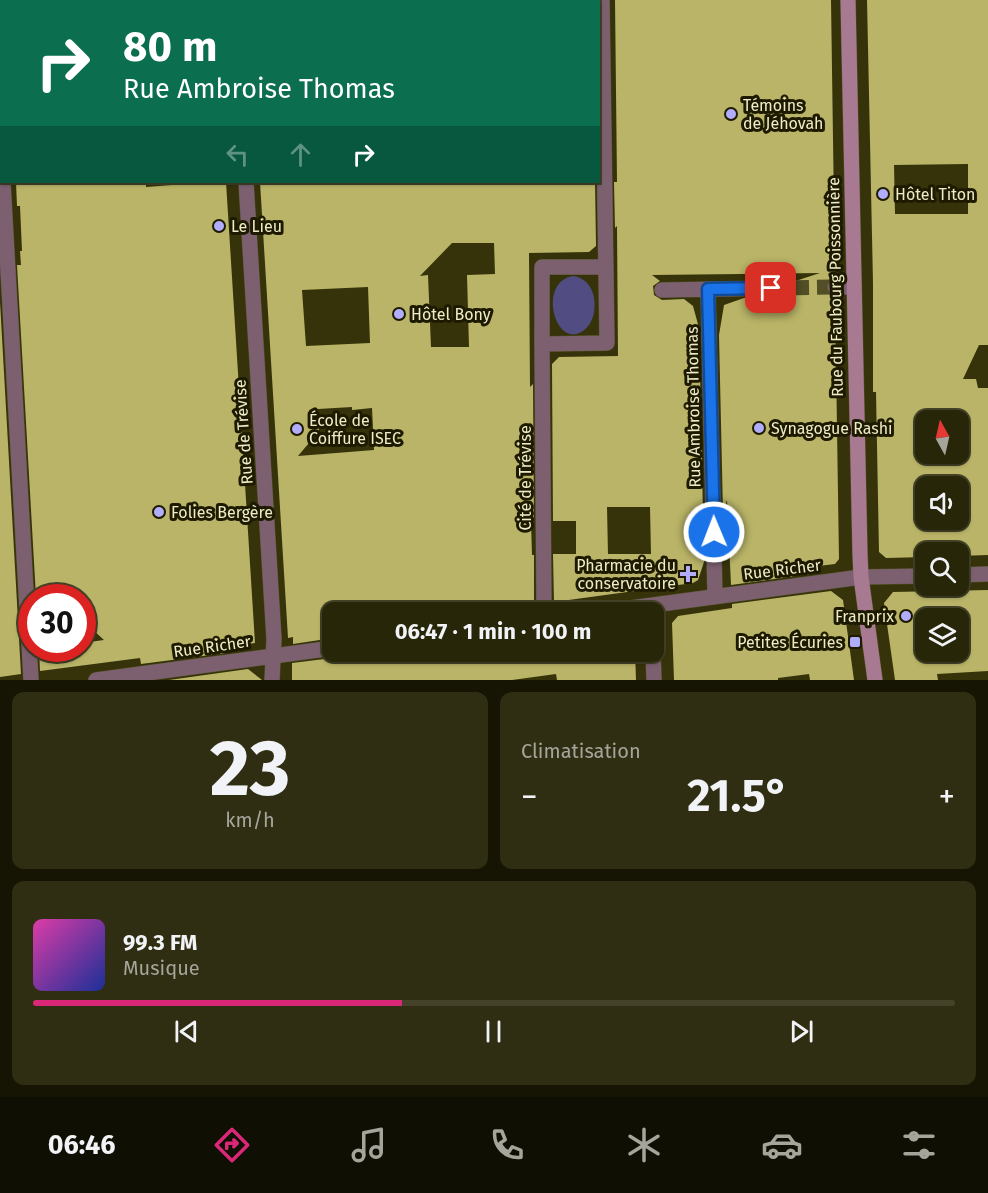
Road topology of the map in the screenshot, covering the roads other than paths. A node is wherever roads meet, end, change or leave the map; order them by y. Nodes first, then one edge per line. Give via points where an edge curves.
1 (602, 0) edge
2 (848, 0) edge
3 (3, 183) edge
4 (246, 183) edge
5 (605, 267) junction
6 (835, 287) tunnel mouth
7 (853, 287) junction
8 (771, 288) tunnel mouth
9 (708, 289) junction
10 (662, 290) dead end
11 (542, 344) junction
12 (988, 574) edge
13 (969, 575) edge
14 (915, 576) edge
15 (861, 577) junction
16 (715, 596) junction
17 (544, 602) edge
18 (664, 607) edge
19 (322, 649) edge
20 (273, 656) junction
21 (653, 662) edge
22 (172, 676) edge
23 (31, 680) edge
24 (96, 680) edge
25 (272, 680) edge
26 (654, 680) edge
27 (875, 680) edge

1 - 5 street
2 - 7 street, Rue du Faubourg Poissonnière
3 - 23 street
4 - 20 street, Rue de Trévise
5 - 11 street, Cité de Trévise via 542,267
5 - 11 street via 607,343
6 - 7 street
7 - 15 street, Rue du Faubourg Poissonnière
8 - 9 street
9 - 10 street
9 - 16 street, Rue Ambroise Thomas
11 - 17 street, Cité de Trévise
12 - 13 street
14 - 15 street, Rue Richer
15 - 16 street, Rue Richer
15 - 27 street, Rue du Faubourg Poissonnière
16 - 18 street, Rue Richer
19 - 20 street, Rue Richer
20 - 22 street, Rue Richer
20 - 25 street, Rue de Trévise
21 - 26 street
22 - 24 street, Rue Richer

